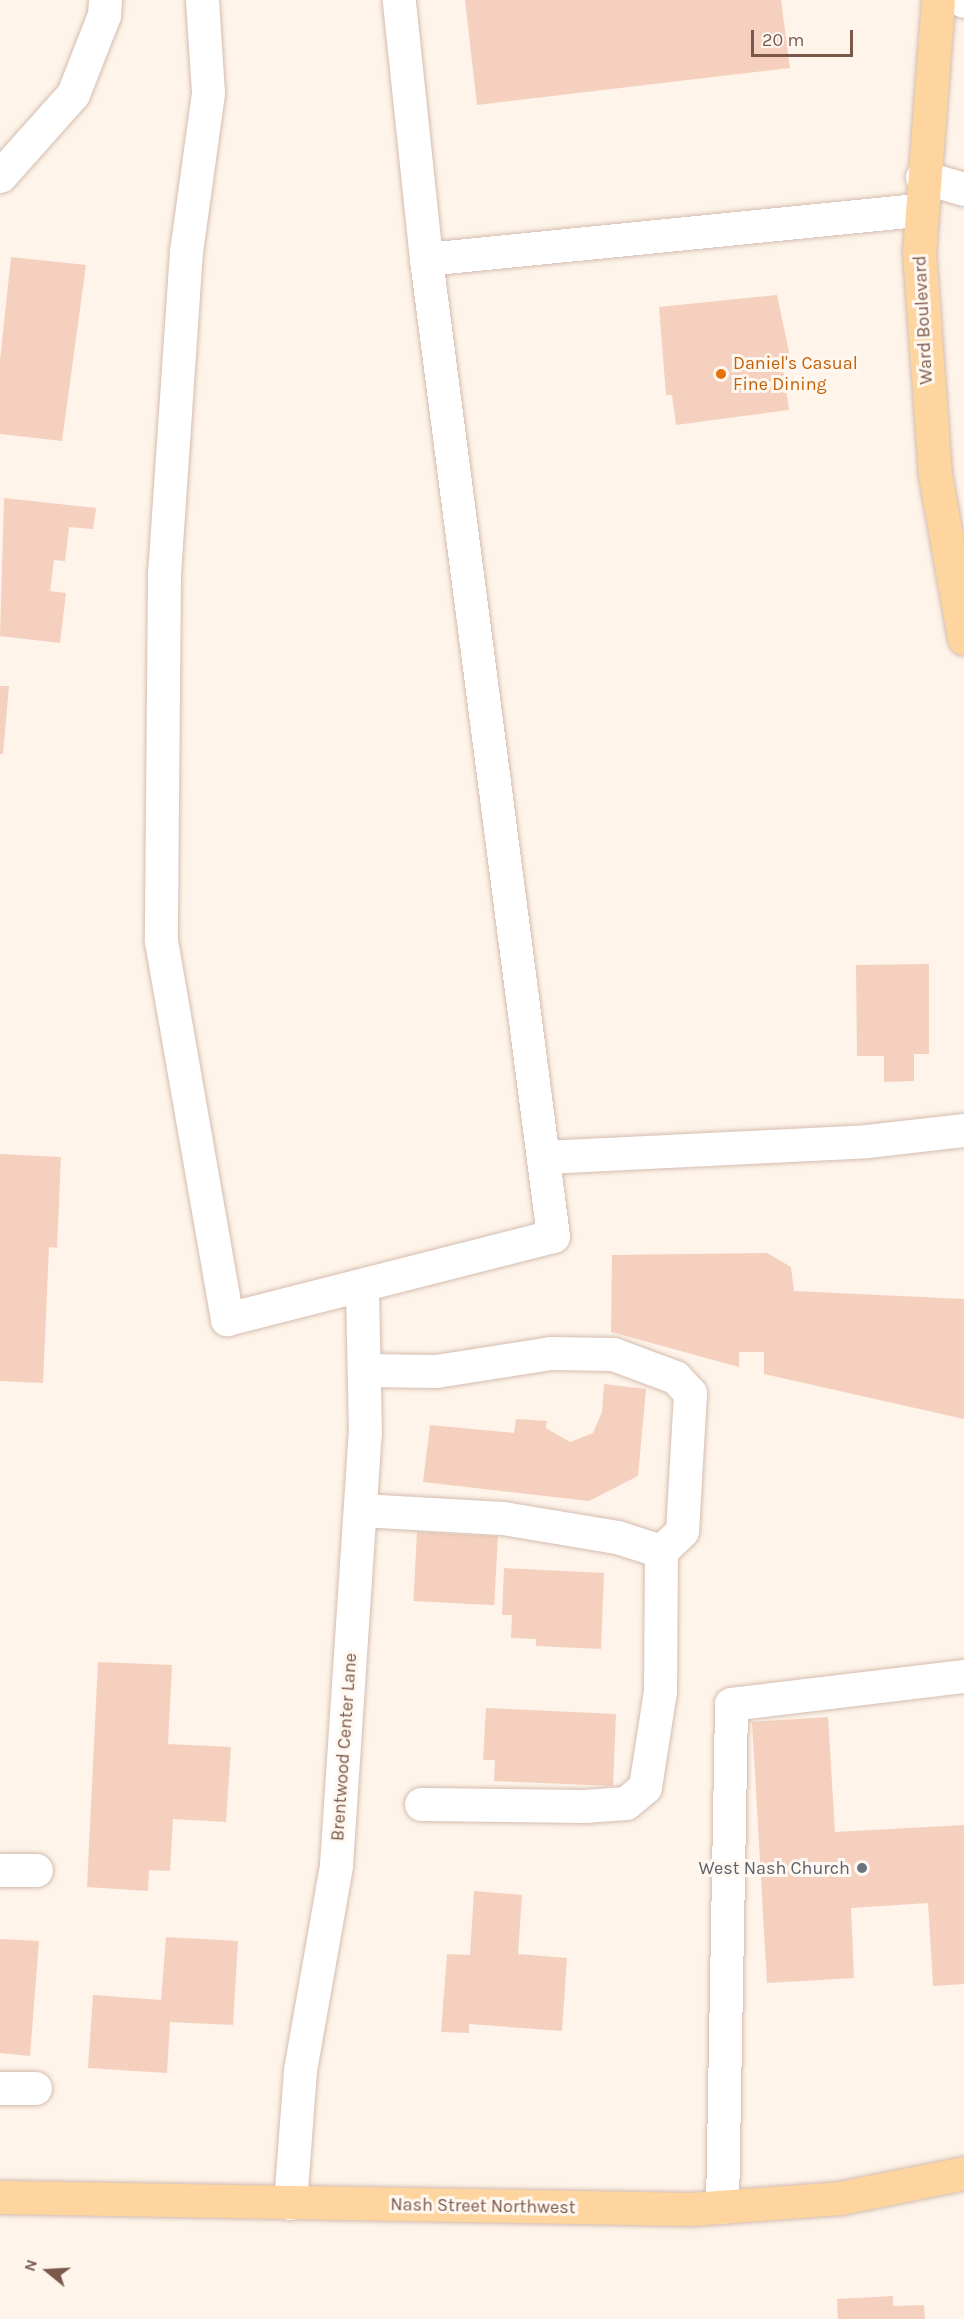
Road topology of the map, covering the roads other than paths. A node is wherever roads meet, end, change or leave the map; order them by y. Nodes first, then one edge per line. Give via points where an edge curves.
1 (105, 0) edge
2 (202, 0) edge
3 (399, 0) edge
4 (938, 0) edge
5 (0, 176) edge
6 (922, 177) junction
7 (964, 189) edge
8 (921, 210) junction
9 (426, 259) junction
10 (964, 638) edge
11 (964, 1130) edge
12 (544, 1157) junction
13 (362, 1288) junction
14 (364, 1370) junction
15 (361, 1510) junction
16 (661, 1551) junction
17 (964, 1676) edge
18 (421, 1804) dead end
19 (0, 1870) edge
20 (36, 1870) dead end
21 (0, 2088) edge
22 (35, 2088) dead end
23 (964, 2173) edge
24 (0, 2197) edge
25 (290, 2203) junction
26 (722, 2207) junction

1 - 5 street via 104,15 73,94
2 - 13 street via 208,93 186,251 164,574 161,941 227,1319
3 - 9 street
4 - 6 main road, Ward Boulevard
6 - 7 street
6 - 8 main road, Ward Boulevard
8 - 9 street
8 - 10 main road, Ward Boulevard via 924,366 935,475
9 - 12 street
11 - 12 street via 867,1141
12 - 13 street via 553,1236
13 - 14 street, Brentwood Center Lane
14 - 15 street, Brentwood Center Lane
14 - 16 street via 436,1371 551,1353 613,1354 675,1377 690,1394 682,1531
15 - 16 street via 503,1518 617,1537
15 - 25 street, Brentwood Center Lane via 336,1865 300,2070
16 - 18 street via 660,1691 645,1787 626,1803
17 - 26 street via 731,1704
19 - 20 street
21 - 22 street
23 - 26 main road, Nash Street Northwest via 840,2198
24 - 25 main road, Nash Street Northwest
25 - 26 main road, Nash Street Northwest

